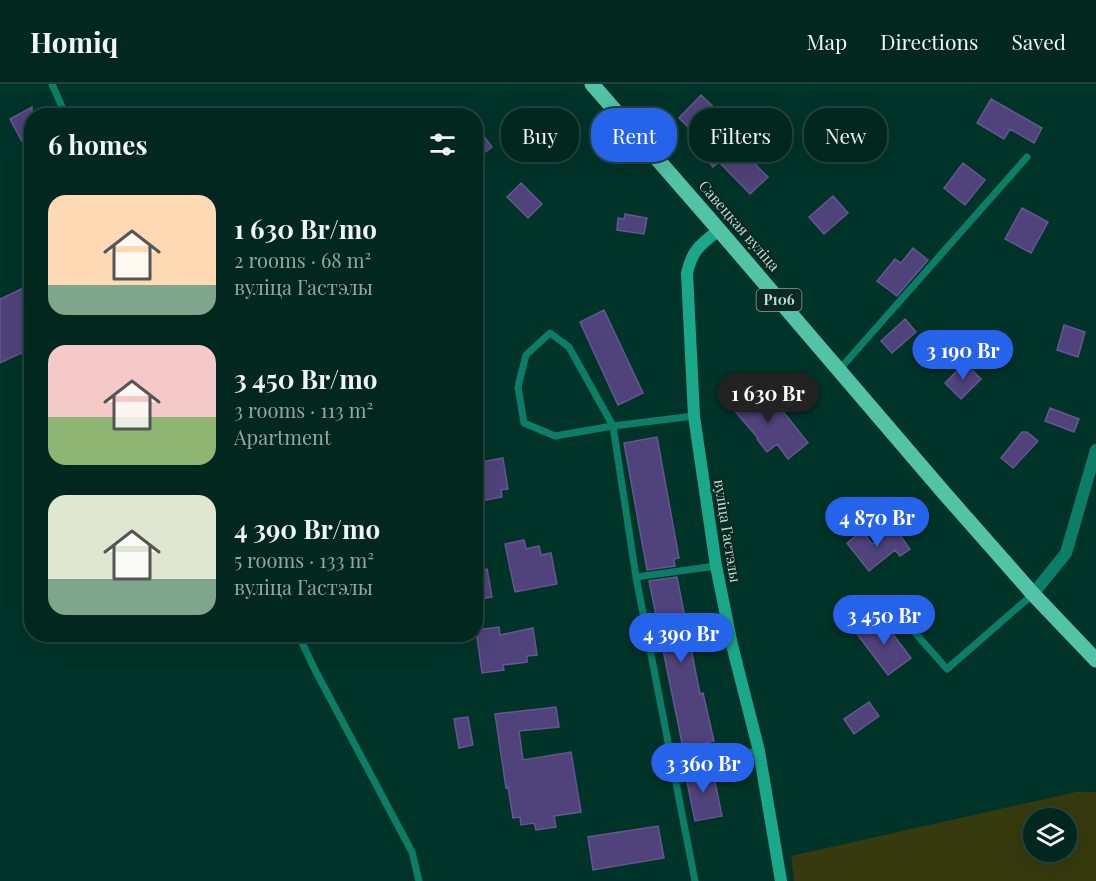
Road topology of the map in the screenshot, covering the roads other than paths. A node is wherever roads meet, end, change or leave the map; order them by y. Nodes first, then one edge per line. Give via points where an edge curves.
1 (52, 84) edge
2 (592, 84) edge
3 (62, 108) edge
4 (1028, 158) dead end
5 (719, 230) junction
6 (839, 370) junction
7 (694, 416) junction
8 (613, 426) junction
9 (1096, 450) edge
10 (716, 566) junction
11 (636, 577) junction
12 (1033, 594) junction
13 (908, 625) dead end
14 (302, 642) edge
15 (1096, 660) edge
16 (759, 751) junction
17 (671, 763) junction
18 (419, 881) edge
19 (696, 881) edge
20 (781, 881) edge

1 - 3 lane
2 - 5 main road, Савецкая вуліца / Р106
4 - 6 lane
5 - 6 main road, Савецкая вуліца / Р106
5 - 7 street, вуліца Гастэлы via 691,256 687,273
6 - 12 main road, Савецкая вуліца / Р106
7 - 8 lane
7 - 10 street, вуліца Гастэлы
8 - 8 lane via 569,346 550,333 526,355 518,387 524,423 555,436
8 - 11 lane
9 - 12 street via 1066,553
10 - 11 lane
10 - 16 street, вуліца Гастэлы
11 - 17 lane
12 - 13 lane via 947,669
12 - 15 main road, Савецкая вуліца / Р106
14 - 18 lane via 411,852
16 - 17 lane
16 - 20 street, вуліца Гастэлы
17 - 19 lane

